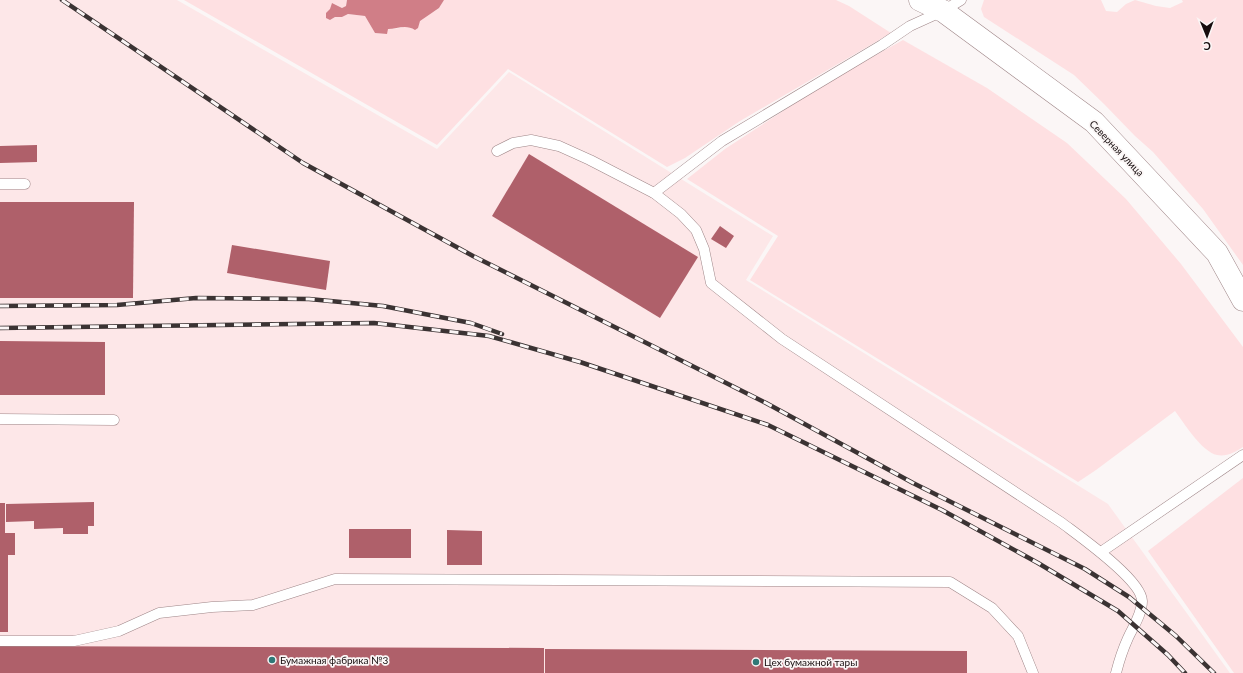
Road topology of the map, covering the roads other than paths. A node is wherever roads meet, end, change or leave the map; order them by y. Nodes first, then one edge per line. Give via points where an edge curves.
1 (920, 0) edge
2 (952, 5) edge
3 (497, 152) dead end
4 (0, 184) edge
5 (25, 184) dead end
6 (654, 193) junction
7 (1243, 300) edge
8 (0, 418) edge
9 (114, 420) dead end
10 (1243, 455) edge
11 (1101, 552) junction
12 (0, 641) edge
13 (1033, 673) edge
14 (1116, 673) edge

1 - 2 street, Северная улица
2 - 6 lane via 910,26 722,141
2 - 7 street, Северная улица via 1094,122 1217,253
3 - 6 lane via 513,144 532,140 559,146
4 - 5 lane
6 - 11 lane via 681,214 696,230 704,249 711,284 782,340 1062,523
8 - 9 lane
10 - 11 lane
11 - 14 lane via 1138,589 1142,600
12 - 13 lane via 74,641 119,631 159,613 253,605 335,578 950,582 992,608 1018,636

